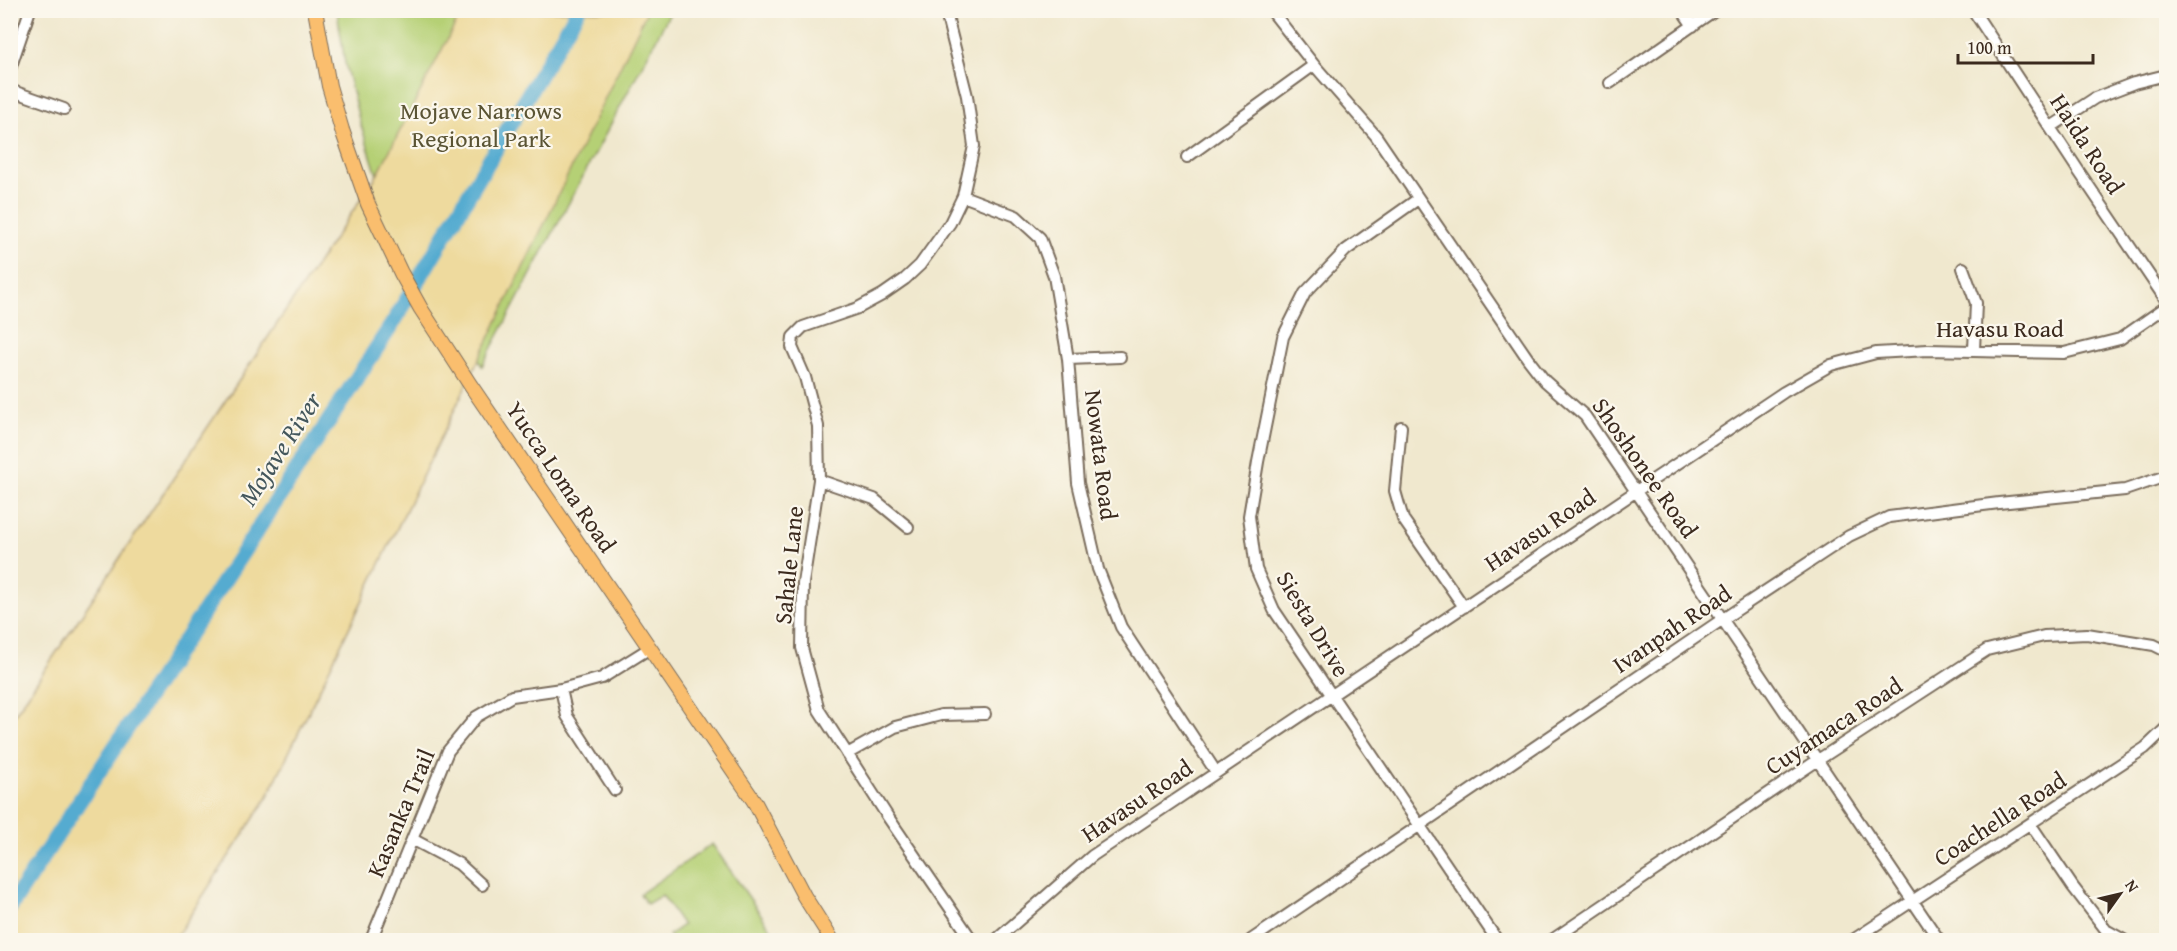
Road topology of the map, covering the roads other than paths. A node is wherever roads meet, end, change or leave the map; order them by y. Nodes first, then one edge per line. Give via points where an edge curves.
1 (30, 10) edge
2 (315, 10) edge
3 (950, 10) edge
4 (1271, 10) edge
5 (1682, 10) edge
6 (1715, 10) edge
7 (1973, 10) edge
8 (1693, 26) junction
9 (1314, 65) junction
10 (10, 69) edge
11 (2166, 75) edge
12 (1610, 83) dead end
13 (10, 90) edge
14 (64, 110) dead end
15 (2051, 127) junction
16 (1187, 157) dead end
17 (963, 196) junction
18 (1418, 199) junction
19 (1963, 268) dead end
20 (2166, 300) edge
21 (2166, 307) edge
22 (1974, 350) junction
23 (1120, 357) dead end
24 (1068, 359) junction
25 (1401, 428) dead end
26 (2166, 476) edge
27 (819, 480) junction
28 (1637, 490) junction
29 (908, 527) dead end
30 (1464, 607) junction
31 (1723, 619) junction
32 (650, 648) junction
33 (2166, 651) edge
34 (561, 689) junction
35 (1332, 696) junction
36 (985, 714) dead end
37 (2166, 728) edge
38 (847, 754) junction
39 (1818, 760) junction
40 (1216, 772) junction
41 (615, 790) dead end
42 (1420, 825) junction
43 (2031, 825) junction
44 (412, 839) junction
45 (482, 885) dead end
46 (1912, 901) junction
47 (371, 940) edge
48 (832, 940) edge
49 (972, 940) edge
50 (996, 940) edge
51 (1251, 940) edge
52 (1497, 940) edge
53 (1552, 940) edge
54 (1853, 940) edge
55 (1939, 940) edge
56 (2124, 940) edge

1 - 10 street
2 - 32 main road, Yucca Loma Road via 329,86 342,130 368,204 401,273 446,348
3 - 17 street via 948,21 967,96 974,146
4 - 9 street, Shoshonee Road
5 - 8 street
6 - 8 street
7 - 15 street, Haida Road
8 - 12 street
9 - 16 street
9 - 18 street, Shoshonee Road via 1376,136
11 - 15 street via 2095,98
13 - 14 street
15 - 20 street, Haida Road
17 - 24 street, Nowata Road via 1016,216 1040,238 1054,276
17 - 27 street, Sahale Lane via 934,248 905,279 858,308 803,327 793,337 792,346 818,426
18 - 28 street, Shoshonee Road via 1528,359 1545,381 1585,416
18 - 35 street, Siesta Drive via 1346,250 1305,293 1283,337 1258,462 1249,516 1256,568 1274,610
19 - 22 street via 1976,303
21 - 22 street, Havasu Road via 2120,339 2064,353
22 - 28 street, Havasu Road via 1876,353 1831,365
23 - 24 street
24 - 40 street, Nowata Road via 1078,483 1098,569 1121,627
25 - 30 street via 1395,491 1402,519
26 - 31 street, Ivanpah Road via 2125,490 1889,517 1849,536
27 - 29 street via 874,499
27 - 38 street, Sahale Lane via 803,583 802,648 819,710
28 - 30 street, Havasu Road
28 - 31 street, Shoshonee Road
30 - 35 street, Havasu Road
31 - 39 street, Shoshonee Road
31 - 42 street, Ivanpah Road
32 - 34 street, Kasanka Trail via 602,678
32 - 48 main road, Yucca Loma Road via 754,801
33 - 39 street, Cuyamaca Road via 2154,645 2087,634 2044,636 1987,650
34 - 41 street via 567,716
34 - 44 street, Kasanka Trail via 512,696 476,717 448,751
35 - 40 street, Havasu Road
35 - 42 street, Siesta Drive
36 - 38 street via 941,715 895,727
37 - 43 street, Coachella Road via 2145,748
38 - 49 street, Sahale Lane
39 - 46 street, Shoshonee Road
39 - 53 street, Cuyamaca Road
40 - 50 street, Havasu Road via 1092,856
42 - 51 street, Ivanpah Road
42 - 52 street, Siesta Drive
43 - 46 street, Coachella Road
43 - 56 street via 2106,930
44 - 45 street via 459,864
44 - 47 street, Kasanka Trail
46 - 54 street, Coachella Road
46 - 55 street, Shoshonee Road

